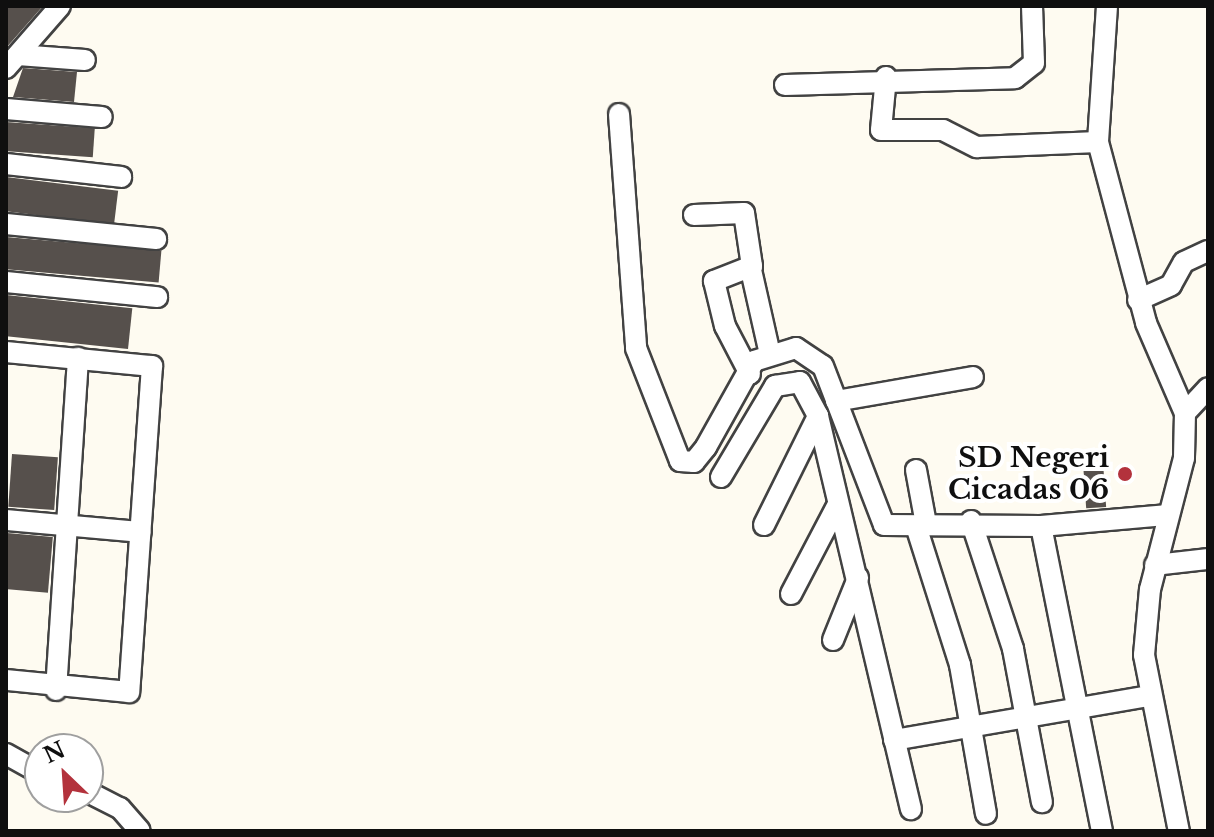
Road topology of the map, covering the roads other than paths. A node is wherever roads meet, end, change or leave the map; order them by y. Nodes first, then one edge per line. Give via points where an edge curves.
1 (1032, 6) edge
2 (1107, 6) edge
3 (54, 9) edge
4 (85, 60) dead end
5 (12, 62) edge
6 (886, 77) junction
7 (785, 85) dead end
8 (6, 109) edge
9 (619, 114) dead end
10 (102, 117) dead end
11 (1098, 142) junction
12 (6, 164) edge
13 (121, 177) dead end
14 (694, 215) dead end
15 (6, 224) edge
16 (156, 239) dead end
17 (1208, 251) edge
18 (751, 270) junction
19 (6, 282) edge
20 (157, 297) dead end
21 (1138, 300) junction
22 (6, 352) edge
23 (770, 354) junction
24 (6, 365) edge
25 (77, 365) junction
26 (750, 374) junction
27 (973, 377) dead end
28 (1208, 388) edge
29 (836, 401) junction
30 (1185, 413) junction
31 (818, 416) junction
32 (916, 470) dead end
33 (721, 477) dead end
34 (837, 506) junction
35 (1166, 515) junction
36 (6, 520) edge
37 (971, 521) junction
38 (67, 525) junction
39 (764, 525) dead end
40 (921, 525) junction
41 (1041, 526) junction
42 (140, 532) junction
43 (1208, 559) edge
44 (1155, 565) junction
45 (858, 578) junction
46 (791, 594) dead end
47 (833, 640) dead end
48 (6, 680) edge
49 (56, 690) junction
50 (1150, 696) junction
51 (1076, 708) junction
52 (1028, 718) junction
53 (971, 729) junction
54 (894, 740) junction
55 (6, 754) edge
56 (24, 764) edge
57 (105, 800) edge
58 (1042, 802) dead end
59 (911, 809) dead end
60 (986, 814) dead end
61 (140, 831) edge
62 (1102, 831) edge
63 (1179, 831) edge

1 - 6 street via 1034,63 1027,72 996,80
2 - 11 street
3 - 5 street
4 - 5 street
6 - 7 street
6 - 11 street via 881,130 943,130 977,147
8 - 10 street
9 - 26 street via 636,348 680,461 694,462
11 - 21 street
12 - 13 street
14 - 18 street via 743,210
15 - 16 street
17 - 21 street via 1184,262 1171,285
18 - 23 street
18 - 26 street via 714,281 725,326
19 - 20 street
21 - 30 street
22 - 25 street
23 - 26 street via 754,361
23 - 29 street via 796,348 815,355
24 - 25 street
25 - 38 street
25 - 42 street via 151,377
27 - 29 street
28 - 30 street
29 - 40 street via 878,519 890,527
30 - 35 street via 1184,458
31 - 33 street via 800,382 781,382
31 - 34 street
31 - 39 street
32 - 40 street
34 - 45 street
34 - 46 street
35 - 41 street
35 - 44 street
36 - 38 street
37 - 40 street
37 - 41 street
37 - 52 street
38 - 42 street
38 - 49 street
40 - 53 street via 960,665
41 - 51 street
42 - 49 street via 129,692
43 - 44 street
44 - 50 street via 1145,635
45 - 47 street
45 - 54 street
48 - 49 street
50 - 51 street
50 - 63 street
51 - 52 street
51 - 62 street
52 - 53 street
52 - 58 street
53 - 54 street
53 - 60 street
54 - 59 street
55 - 56 street
57 - 61 street

